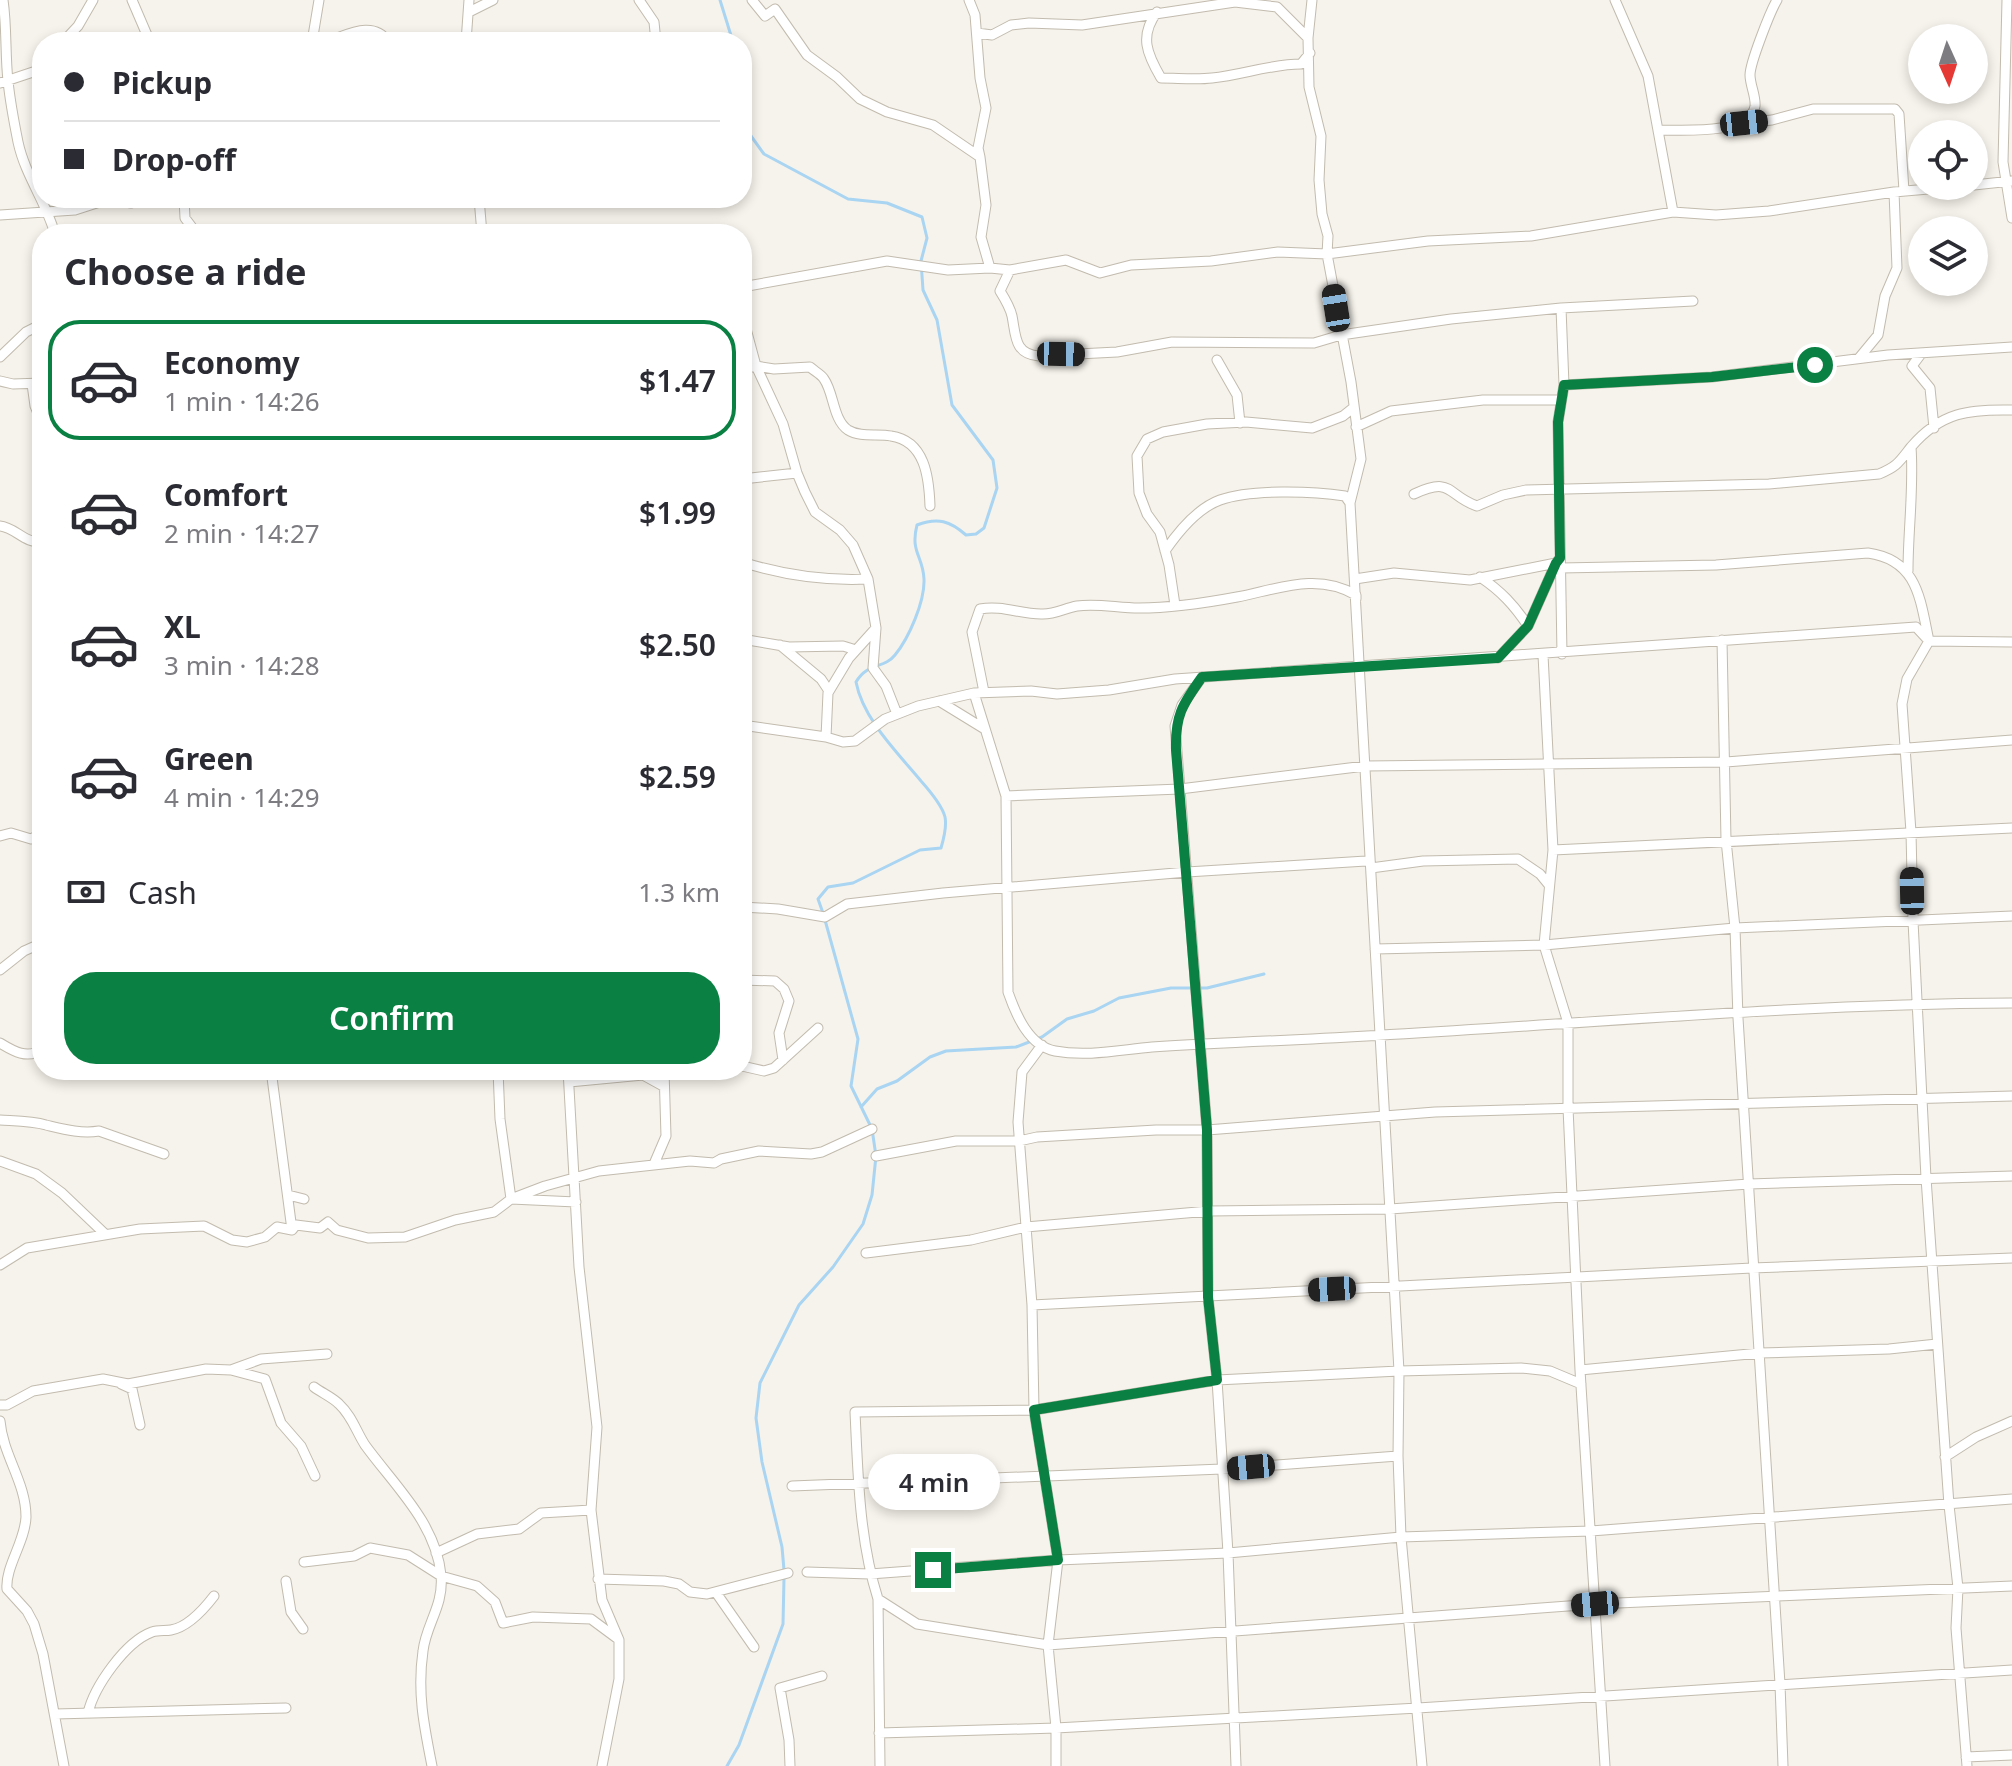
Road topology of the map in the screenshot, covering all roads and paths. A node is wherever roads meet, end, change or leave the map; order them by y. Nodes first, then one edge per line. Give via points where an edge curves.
1 (3, 0) edge
2 (93, 0) edge
3 (132, 0) edge
4 (319, 0) edge
5 (469, 0) edge
6 (493, 0) edge
7 (639, 0) edge
8 (752, 0) edge
9 (969, 0) edge
10 (1312, 0) edge
11 (1615, 0) edge
12 (1777, 0) edge
13 (2007, 0) edge
14 (469, 12) junction
15 (1157, 12) junction
16 (2008, 29) edge
17 (72, 32) edge
18 (146, 32) edge
19 (314, 32) edge
20 (467, 32) edge
21 (655, 32) edge
22 (977, 33) junction
23 (1308, 38) junction
24 (1310, 53) junction
25 (32, 72) edge
26 (4, 81) edge
27 (1744, 123) junction
28 (1659, 130) junction
29 (980, 157) junction
30 (2008, 182) edge
31 (32, 184) edge
32 (1988, 184) edge
33 (1908, 191) edge
34 (1899, 192) junction
35 (45, 208) edge
36 (81, 208) edge
37 (47, 211) junction
38 (1673, 212) junction
39 (0, 215) edge
40 (2012, 218) edge
41 (52, 224) edge
42 (1327, 254) junction
43 (990, 268) junction
44 (1010, 270) junction
45 (752, 285) edge
46 (1693, 301) dead end
47 (1561, 308) junction
48 (32, 329) edge
49 (1341, 335) junction
50 (2012, 347) edge
51 (752, 351) edge
52 (1921, 354) junction
53 (0, 357) edge
54 (1859, 358) junction
55 (1217, 360) dead end
56 (756, 366) junction
57 (752, 367) edge
58 (0, 381) edge
59 (32, 383) edge
60 (1564, 385) junction
61 (1561, 400) junction
62 (1353, 408) junction
63 (2012, 410) edge
64 (1240, 423) junction
65 (1356, 427) junction
66 (1934, 428) junction
67 (1911, 447) junction
68 (797, 473) junction
69 (752, 478) edge
70 (1560, 488) junction
71 (1414, 494) dead end
72 (1350, 503) junction
73 (930, 506) dead end
74 (0, 526) edge
75 (32, 541) edge
76 (1165, 551) junction
77 (1559, 563) junction
78 (752, 564) edge
79 (1908, 571) junction
80 (1480, 577) junction
81 (868, 579) junction
82 (1355, 579) junction
83 (1175, 605) junction
84 (1356, 610) junction
85 (1528, 626) junction
86 (876, 628) junction
87 (1722, 640) junction
88 (752, 641) edge
89 (1929, 641) junction
90 (2012, 642) edge
91 (780, 645) junction
92 (856, 650) junction
93 (1562, 654) junction
94 (1543, 655) junction
95 (1498, 658) junction
96 (1360, 667) junction
97 (1202, 677) junction
98 (829, 691) junction
99 (979, 693) junction
100 (939, 701) junction
101 (897, 714) junction
102 (752, 726) edge
103 (983, 728) junction
104 (826, 737) junction
105 (2012, 740) edge
106 (1907, 750) junction
107 (1726, 762) junction
108 (1549, 764) junction
109 (1365, 766) junction
110 (1180, 789) junction
111 (1006, 796) junction
112 (2012, 828) edge
113 (1911, 832) junction
114 (0, 836) edge
115 (32, 838) edge
116 (1726, 840) junction
117 (1553, 850) junction
118 (1368, 865) junction
119 (1187, 872) junction
120 (1549, 885) junction
121 (1007, 887) junction
122 (752, 908) edge
123 (2012, 916) edge
124 (1913, 921) junction
125 (1735, 928) junction
126 (1544, 945) junction
127 (32, 947) edge
128 (1375, 949) junction
129 (0, 970) edge
130 (752, 980) edge
131 (1918, 1003) junction
132 (2012, 1003) edge
133 (1737, 1012) junction
134 (1568, 1023) junction
135 (818, 1028) dead end
136 (1380, 1036) junction
137 (0, 1043) edge
138 (1200, 1044) junction
139 (1042, 1045) junction
140 (32, 1054) edge
141 (783, 1060) junction
142 (752, 1067) edge
143 (272, 1080) edge
144 (498, 1080) edge
145 (590, 1080) edge
146 (652, 1080) edge
147 (663, 1080) edge
148 (569, 1082) joint
149 (663, 1086) junction
150 (2012, 1096) edge
151 (1922, 1097) junction
152 (1744, 1102) junction
153 (1568, 1108) junction
154 (1385, 1117) junction
155 (0, 1120) edge
156 (872, 1129) dead end
157 (1207, 1130) junction
158 (1019, 1141) junction
159 (164, 1154) dead end
160 (876, 1156) dead end
161 (0, 1161) edge
162 (654, 1164) junction
163 (2012, 1176) edge
164 (1926, 1178) junction
165 (575, 1179) junction
166 (1749, 1184) junction
167 (288, 1195) junction
168 (1573, 1198) junction
169 (304, 1199) dead end
170 (511, 1199) junction
171 (576, 1202) junction
172 (1390, 1209) junction
173 (1209, 1211) junction
174 (1026, 1227) junction
175 (292, 1230) junction
176 (105, 1234) junction
177 (866, 1253) dead end
178 (2012, 1258) edge
179 (1932, 1262) junction
180 (0, 1265) edge
181 (1752, 1268) junction
182 (1577, 1278) junction
183 (1395, 1285) junction
184 (1208, 1297) junction
185 (1032, 1305) junction
186 (1937, 1344) junction
187 (1760, 1353) junction
188 (327, 1354) dead end
189 (231, 1370) junction
190 (1580, 1370) junction
191 (1399, 1371) junction
192 (115, 1380) junction
193 (1217, 1380) junction
194 (1581, 1384) junction
195 (314, 1387) dead end
196 (0, 1405) edge
197 (1034, 1410) junction
198 (0, 1421) edge
199 (2012, 1421) edge
200 (140, 1425) dead end
201 (1398, 1456) junction
202 (1945, 1457) junction
203 (1222, 1469) junction
204 (315, 1476) dead end
205 (1045, 1477) junction
206 (859, 1484) junction
207 (792, 1486) dead end
208 (2012, 1499) edge
209 (1949, 1505) junction
210 (591, 1510) junction
211 (1769, 1518) junction
212 (1591, 1531) junction
213 (1401, 1537) junction
214 (436, 1553) junction
215 (1228, 1553) junction
216 (1058, 1560) junction
217 (304, 1562) dead end
218 (807, 1572) dead end
219 (788, 1573) dead end
220 (870, 1574) junction
221 (441, 1576) junction
222 (598, 1579) junction
223 (286, 1581) dead end
224 (2012, 1586) edge
225 (1958, 1588) junction
226 (717, 1594) junction
227 (214, 1596) dead end
228 (1774, 1597) junction
229 (878, 1599) junction
230 (1595, 1604) junction
231 (1409, 1620) junction
232 (303, 1629) dead end
233 (1230, 1630) junction
234 (619, 1640) junction
235 (1048, 1645) junction
236 (754, 1647) dead end
237 (2012, 1670) edge
238 (1960, 1673) junction
239 (822, 1676) dead end
240 (1780, 1684) junction
241 (1600, 1698) junction
242 (286, 1708) dead end
243 (1418, 1708) junction
244 (88, 1713) junction
245 (55, 1714) junction
246 (1236, 1718) junction
247 (1056, 1728) junction
248 (879, 1733) junction
249 (2012, 1755) edge
250 (1966, 1762) edge
251 (64, 1766) edge
252 (432, 1766) edge
253 (602, 1766) edge
254 (790, 1766) edge
255 (880, 1766) edge
256 (1056, 1766) edge
257 (1236, 1766) edge
258 (1422, 1766) edge
259 (1605, 1766) edge
260 (1783, 1766) edge

1 - 26 street via 8,32
2 - 17 street
3 - 18 street
4 - 19 street
5 - 14 street
6 - 14 street
7 - 21 street
8 - 29 street via 765,16 775,9 807,55 860,99 937,128
9 - 22 street
10 - 23 street
11 - 28 street via 1648,76
12 - 27 street via 1750,71 1755,106
13 - 16 street
14 - 20 street
15 - 22 street via 1082,25 1011,25 992,35
15 - 23 street via 1235,2 1277,7
15 - 24 street via 1147,25 1146,44 1161,78 1220,77 1301,64
16 - 30 street
22 - 29 street via 986,108
23 - 24 street
24 - 42 street
25 - 26 street
26 - 31 street
27 - 28 street
27 - 34 street via 1813,109 1895,109
28 - 38 street
29 - 43 street via 986,205 981,237
30 - 32 street
30 - 40 street
33 - 34 street
34 - 38 street via 1769,211
34 - 54 street via 1897,268 1878,335
35 - 37 street
36 - 37 street
37 - 39 street
37 - 41 street
38 - 42 street via 1531,236 1428,241
42 - 44 street via 1278,252 1131,265 1100,273 1066,260
42 - 49 street
43 - 44 street
43 - 45 street via 948,270 887,261
44 - 49 street via 1000,291 1009,306 1014,341 1028,355 1086,355 1172,342 1314,343
46 - 47 street
47 - 49 street
47 - 60 street
48 - 53 street
49 - 62 street
50 - 52 street
51 - 56 street
52 - 54 street
52 - 66 street via 1912,366 1930,388
54 - 60 street via 1712,377
55 - 64 street via 1237,395
56 - 57 street
56 - 68 street via 783,424
56 - 73 street via 810,367 824,378 848,430 909,442 921,455 930,482
58 - 59 street
60 - 61 street
61 - 65 street via 1483,400 1391,411
61 - 70 street
62 - 64 street via 1312,428
62 - 65 street
63 - 66 street via 1956,413
64 - 76 street via 1163,432 1140,448 1139,493
65 - 72 street via 1361,459
66 - 67 street
67 - 70 street via 1903,461 1879,474 1769,484
67 - 79 street
68 - 69 street
68 - 81 street via 815,512 853,545
70 - 71 street via 1503,495 1477,506 1438,485
70 - 77 street
72 - 76 street via 1345,496 1317,492 1219,500 1193,518
72 - 82 street
74 - 75 street
76 - 83 street
77 - 79 street via 1716,565 1868,553 1886,555
77 - 80 street
77 - 85 street
77 - 93 street
78 - 81 street via 836,581
79 - 89 street
80 - 82 street via 1394,573
80 - 85 street via 1500,590
81 - 86 street
82 - 84 street
83 - 84 street via 1324,583 1356,595
83 - 99 street via 1076,606 1041,615 980,609 972,632
84 - 96 street
85 - 95 street
86 - 92 street
86 - 101 street via 873,668
87 - 89 street via 1916,627
87 - 93 street
87 - 107 street
88 - 91 street
89 - 90 street
89 - 106 street via 1907,679 1902,704
91 - 92 street
91 - 98 street
92 - 98 street
93 - 94 street
94 - 95 street
94 - 108 street
95 - 96 street
96 - 97 street
96 - 109 street
97 - 99 street via 1057,694
97 - 110 street via 1182,705 1175,726
98 - 104 street
99 - 100 street
99 - 103 street
100 - 101 street
100 - 103 street
101 - 104 street via 855,741
102 - 104 street
103 - 111 street
105 - 106 street
106 - 107 street
106 - 113 street
107 - 108 street
107 - 116 street
108 - 109 street
108 - 117 street
109 - 110 street
109 - 118 street
110 - 111 street
110 - 119 street
111 - 121 street
112 - 113 street
113 - 116 street
113 - 124 street
114 - 115 street
116 - 117 street
116 - 125 street
117 - 120 street
118 - 119 street
118 - 120 street via 1518,859
118 - 128 street
119 - 121 street
119 - 138 street
120 - 126 street
121 - 122 street via 847,904 825,917
121 - 139 street via 1008,992 1015,1012
123 - 124 street
124 - 125 street
124 - 131 street
125 - 126 street
125 - 133 street
126 - 128 street
126 - 134 street
127 - 129 street
128 - 136 street
130 - 141 street via 775,981 789,1001 779,1033
131 - 132 street
131 - 133 street
131 - 151 street
133 - 134 street
133 - 152 street
134 - 136 street
134 - 153 street
135 - 141 street
136 - 138 street
136 - 154 street
137 - 140 street
138 - 139 street via 1100,1053
138 - 157 street
139 - 158 street via 1022,1072
141 - 142 street via 770,1070
143 - 167 street
144 - 170 street
145 - 148 street
146 - 149 street
147 - 149 street
148 - 165 street
149 - 162 street via 666,1136
150 - 151 street
151 - 152 street
151 - 164 street
152 - 153 street
152 - 166 street
153 - 154 street
153 - 168 street
154 - 157 street
154 - 172 street
155 - 159 street via 99,1131
156 - 162 street via 811,1154 759,1151 714,1163
157 - 158 street
157 - 173 street
158 - 160 street via 956,1141
158 - 174 street
161 - 176 street via 36,1174
162 - 165 street
163 - 164 street
164 - 166 street
164 - 179 street
165 - 170 street
165 - 171 street
166 - 168 street
166 - 181 street
167 - 169 street
167 - 175 street
168 - 172 street
168 - 182 street
170 - 171 street
170 - 175 street via 494,1212 405,1237 368,1238 337,1230 328,1222 320,1228 296,1225
171 - 210 street via 597,1427
172 - 173 street
172 - 183 street
173 - 174 street
173 - 184 street
174 - 177 street via 971,1240
174 - 185 street
175 - 176 street via 277,1227 247,1242 204,1226
176 - 180 street via 27,1248
178 - 179 street
179 - 181 street
179 - 186 street
181 - 182 street
181 - 187 street
182 - 183 street
182 - 190 street
183 - 184 street
183 - 191 street
184 - 185 street
184 - 193 street
185 - 197 street
186 - 187 street
186 - 202 street
187 - 190 street
187 - 211 street
188 - 189 street via 261,1359
189 - 192 street via 206,1369 128,1384
189 - 204 street via 265,1379 281,1423 301,1446
190 - 194 street
191 - 193 street
191 - 194 street via 1521,1368 1550,1371
191 - 201 street
192 - 196 street via 33,1391
192 - 200 street via 132,1389
193 - 197 street
193 - 203 street
194 - 212 street
195 - 214 street via 339,1403 354,1421 364,1443 415,1508
197 - 205 street
197 - 206 street via 855,1412
198 - 245 street via 25,1498 23,1534 7,1589 34,1624
199 - 202 street
201 - 203 street
201 - 213 street
202 - 209 street
203 - 205 street
203 - 215 street
205 - 206 street
205 - 216 street
206 - 207 street
206 - 220 street
208 - 209 street
209 - 211 street
209 - 225 street
210 - 214 street via 541,1513 519,1529 477,1534
210 - 222 street
211 - 212 street
211 - 228 street
212 - 213 street
212 - 230 street
213 - 215 street
213 - 231 street
214 - 221 street
215 - 216 street
215 - 233 street
216 - 220 street
216 - 235 street
217 - 221 street via 354,1556 370,1548 408,1555
218 - 220 street
219 - 226 street
220 - 229 street
221 - 234 street via 477,1586 495,1602 503,1623 533,1617 591,1619
221 - 252 street via 440,1605 423,1649 420,1710
222 - 226 street via 664,1581 697,1594
222 - 234 street
223 - 232 street via 291,1612
224 - 225 street
225 - 228 street
225 - 238 street
226 - 236 street
227 - 244 street via 204,1610 174,1630 153,1631 128,1648 100,1684
228 - 230 street
228 - 240 street
229 - 235 street via 917,1624
229 - 248 street
230 - 231 street
230 - 241 street
231 - 233 street
231 - 243 street
233 - 235 street
233 - 246 street
234 - 253 street via 619,1679
235 - 247 street
237 - 238 street
238 - 240 street
238 - 250 street
239 - 254 street via 780,1688
240 - 241 street
240 - 260 street
241 - 243 street
241 - 259 street
242 - 244 street
243 - 246 street
243 - 258 street
244 - 245 street
245 - 251 street
246 - 247 street
246 - 257 street
247 - 248 street
247 - 256 street
248 - 255 street
249 - 250 street

